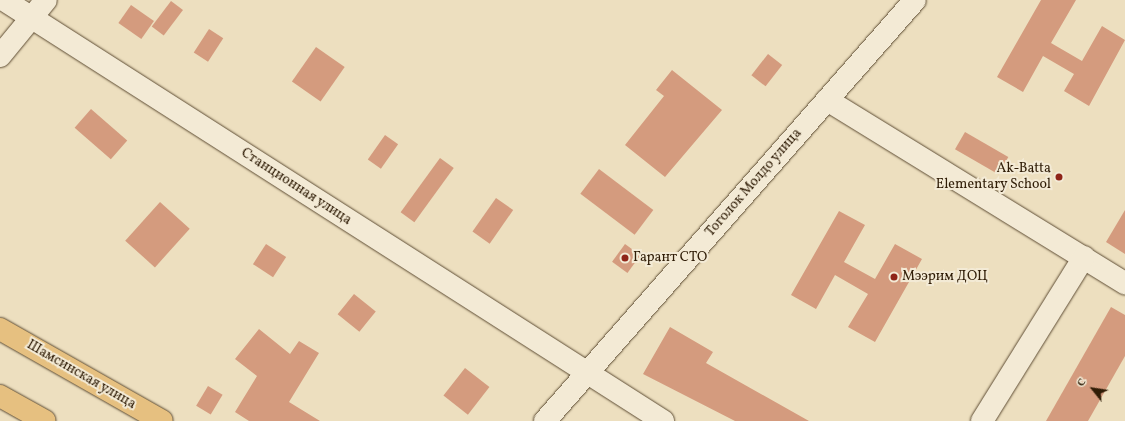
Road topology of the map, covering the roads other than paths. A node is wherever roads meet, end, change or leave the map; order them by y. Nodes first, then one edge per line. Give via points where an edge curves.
1 (4, 0) edge
2 (46, 0) edge
3 (915, 0) edge
4 (32, 18) junction
5 (0, 56) edge
6 (827, 100) junction
7 (1084, 257) junction
8 (1125, 283) edge
9 (0, 329) edge
10 (587, 373) junction
11 (0, 396) edge
12 (45, 421) edge
13 (162, 421) edge
14 (545, 421) edge
15 (663, 421) edge
16 (982, 421) edge

1 - 4 street, Станционная улица
2 - 4 street
3 - 6 street, Тоголок Молдо улица
4 - 5 street
4 - 10 street, Станционная улица
6 - 7 street
6 - 10 street, Тоголок Молдо улица
7 - 8 street
7 - 16 street
9 - 13 main road, Шамсинская улица
10 - 14 street, Тоголок Молдо улица
10 - 15 street, Станционная улица
11 - 12 main road

